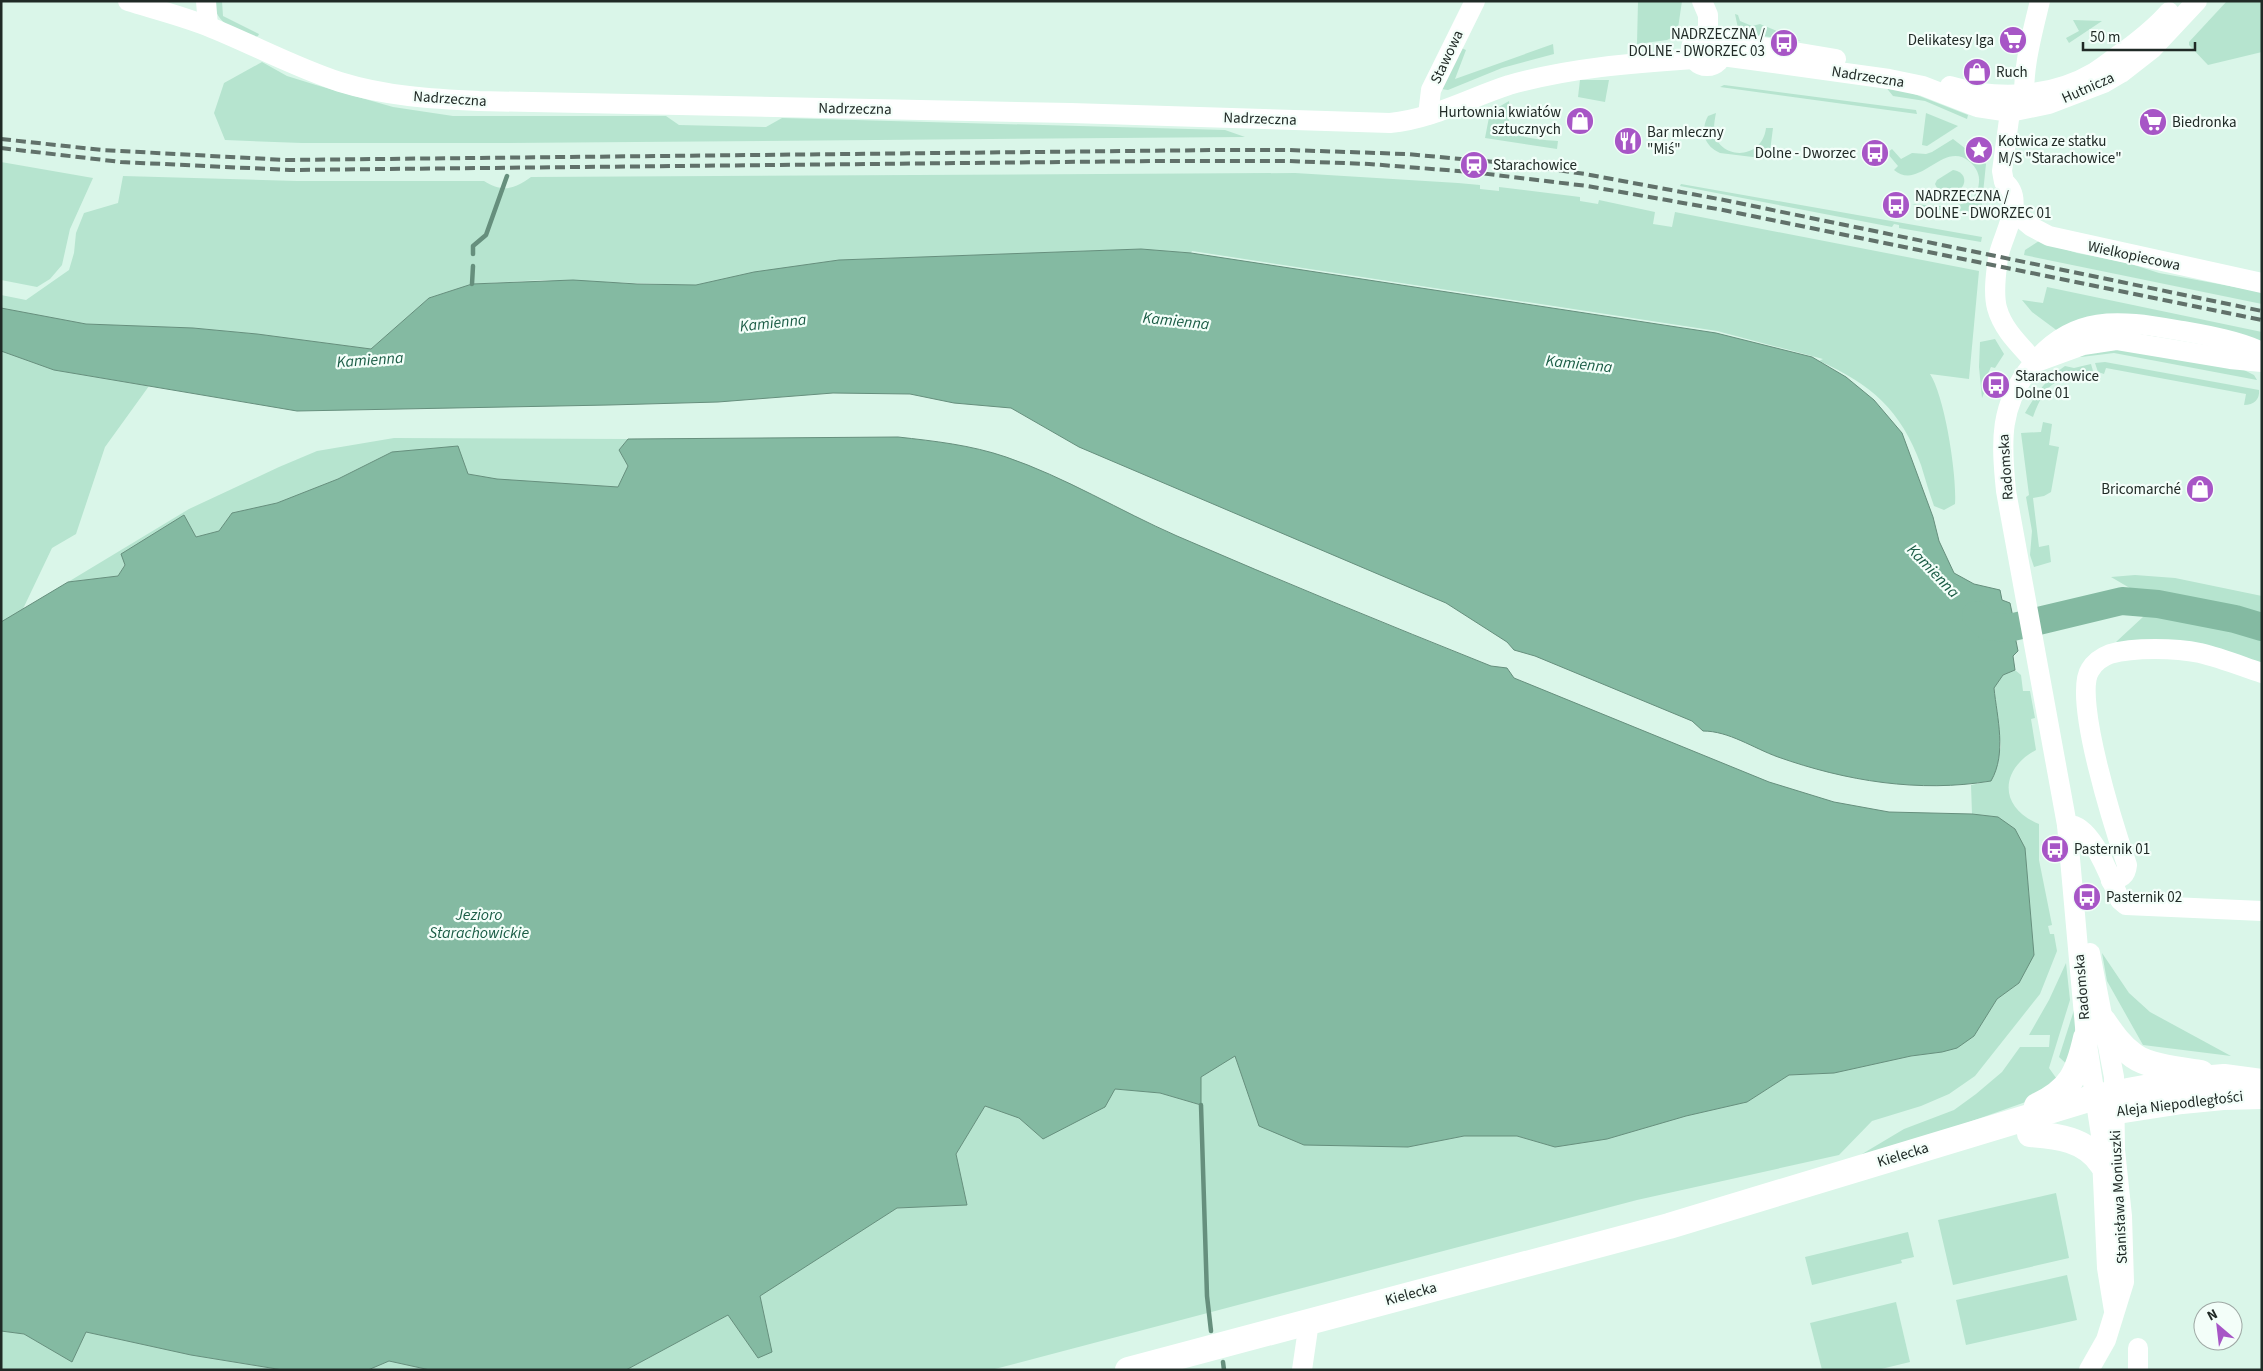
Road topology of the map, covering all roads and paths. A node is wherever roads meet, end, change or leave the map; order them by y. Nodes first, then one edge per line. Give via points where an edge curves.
1 (128, 1) edge
2 (206, 1) edge
3 (1475, 1) edge
4 (1702, 1) edge
5 (2040, 1) edge
6 (2179, 1) edge
7 (2197, 1) edge
8 (208, 26) junction
9 (2159, 33) junction
10 (1717, 43) junction
11 (1693, 53) junction
12 (2020, 105) junction
13 (1428, 115) junction
14 (2014, 212) junction
15 (2262, 283) edge
16 (2262, 352) edge
17 (2035, 362) junction
18 (2262, 362) edge
19 (2262, 672) edge
20 (2067, 825) junction
21 (2111, 881) junction
22 (2262, 911) edge
23 (2094, 1029) junction
24 (2224, 1077) junction
25 (2262, 1082) edge
26 (2262, 1096) edge
27 (2106, 1105) junction
28 (1989, 1129) junction
29 (2030, 1134) junction
30 (2102, 1164) junction
31 (1694, 1219) junction
32 (2114, 1311) junction
33 (1309, 1322) junction
34 (2138, 1348) dead end
35 (1128, 1370) edge
36 (1302, 1370) edge
37 (2089, 1370) edge
38 (2138, 1370) edge

1 - 8 street, Nadrzeczna
2 - 8 street
3 - 13 street, Stawowa via 1431,90
4 - 10 street
5 - 12 street
6 - 9 street, Hutnicza
7 - 9 street, Hutnicza
8 - 13 street, Nadrzeczna via 341,82 388,94 436,100 1390,124
9 - 12 street, Hutnicza via 2122,73 2104,83 2049,104
10 - 11 street via 1696,38
10 - 11 street, Nadrzeczna via 1718,62 1700,64
10 - 12 street via 1806,53 1908,73
10 - 12 street, Nadrzeczna via 1923,86 1977,107
11 - 13 street, Nadrzeczna via 1641,51 1559,65
12 - 14 street via 2002,171 2004,182 2010,186
14 - 15 street, Wielkopiecowa via 2050,236
14 - 17 street via 1999,257 1996,306 2011,335
16 - 17 street, Radomska via 2184,332 2110,323 2064,335 2044,349
17 - 18 street via 2083,345 2116,340
17 - 20 street, Radomska via 2022,377 2010,402 2002,444 2006,491
19 - 21 street via 2214,657 2176,650 2109,654 2093,667 2086,683 2088,712 2107,803 2127,865 2125,875
20 - 21 street via 2077,826 2088,836
20 - 23 street, Radomska
21 - 22 street via 2126,905
23 - 24 main road via 2141,1060
23 - 27 street, Radomska via 2114,1077
23 - 28 main road via 2080,1065 2064,1090
24 - 25 main road, Aleja Niepodległości
24 - 27 main road, Aleja Niepodległości via 2188,1080
26 - 27 main road, Aleja Niepodległości
27 - 28 main road, Kielecka
27 - 29 main road, Kielecka
27 - 30 street, Stanisława Moniuszki
27 - 32 street, Stanisława Moniuszki via 2122,1216 2124,1282
28 - 31 main road, Kielecka
29 - 30 main road via 2075,1142 2092,1152
29 - 31 main road, Kielecka
30 - 32 street, Stanisława Moniuszki via 2107,1268
31 - 33 main road, Kielecka
32 - 37 street, Stanisława Moniuszki via 2106,1340
33 - 35 main road, Kielecka
33 - 36 street
34 - 38 street

